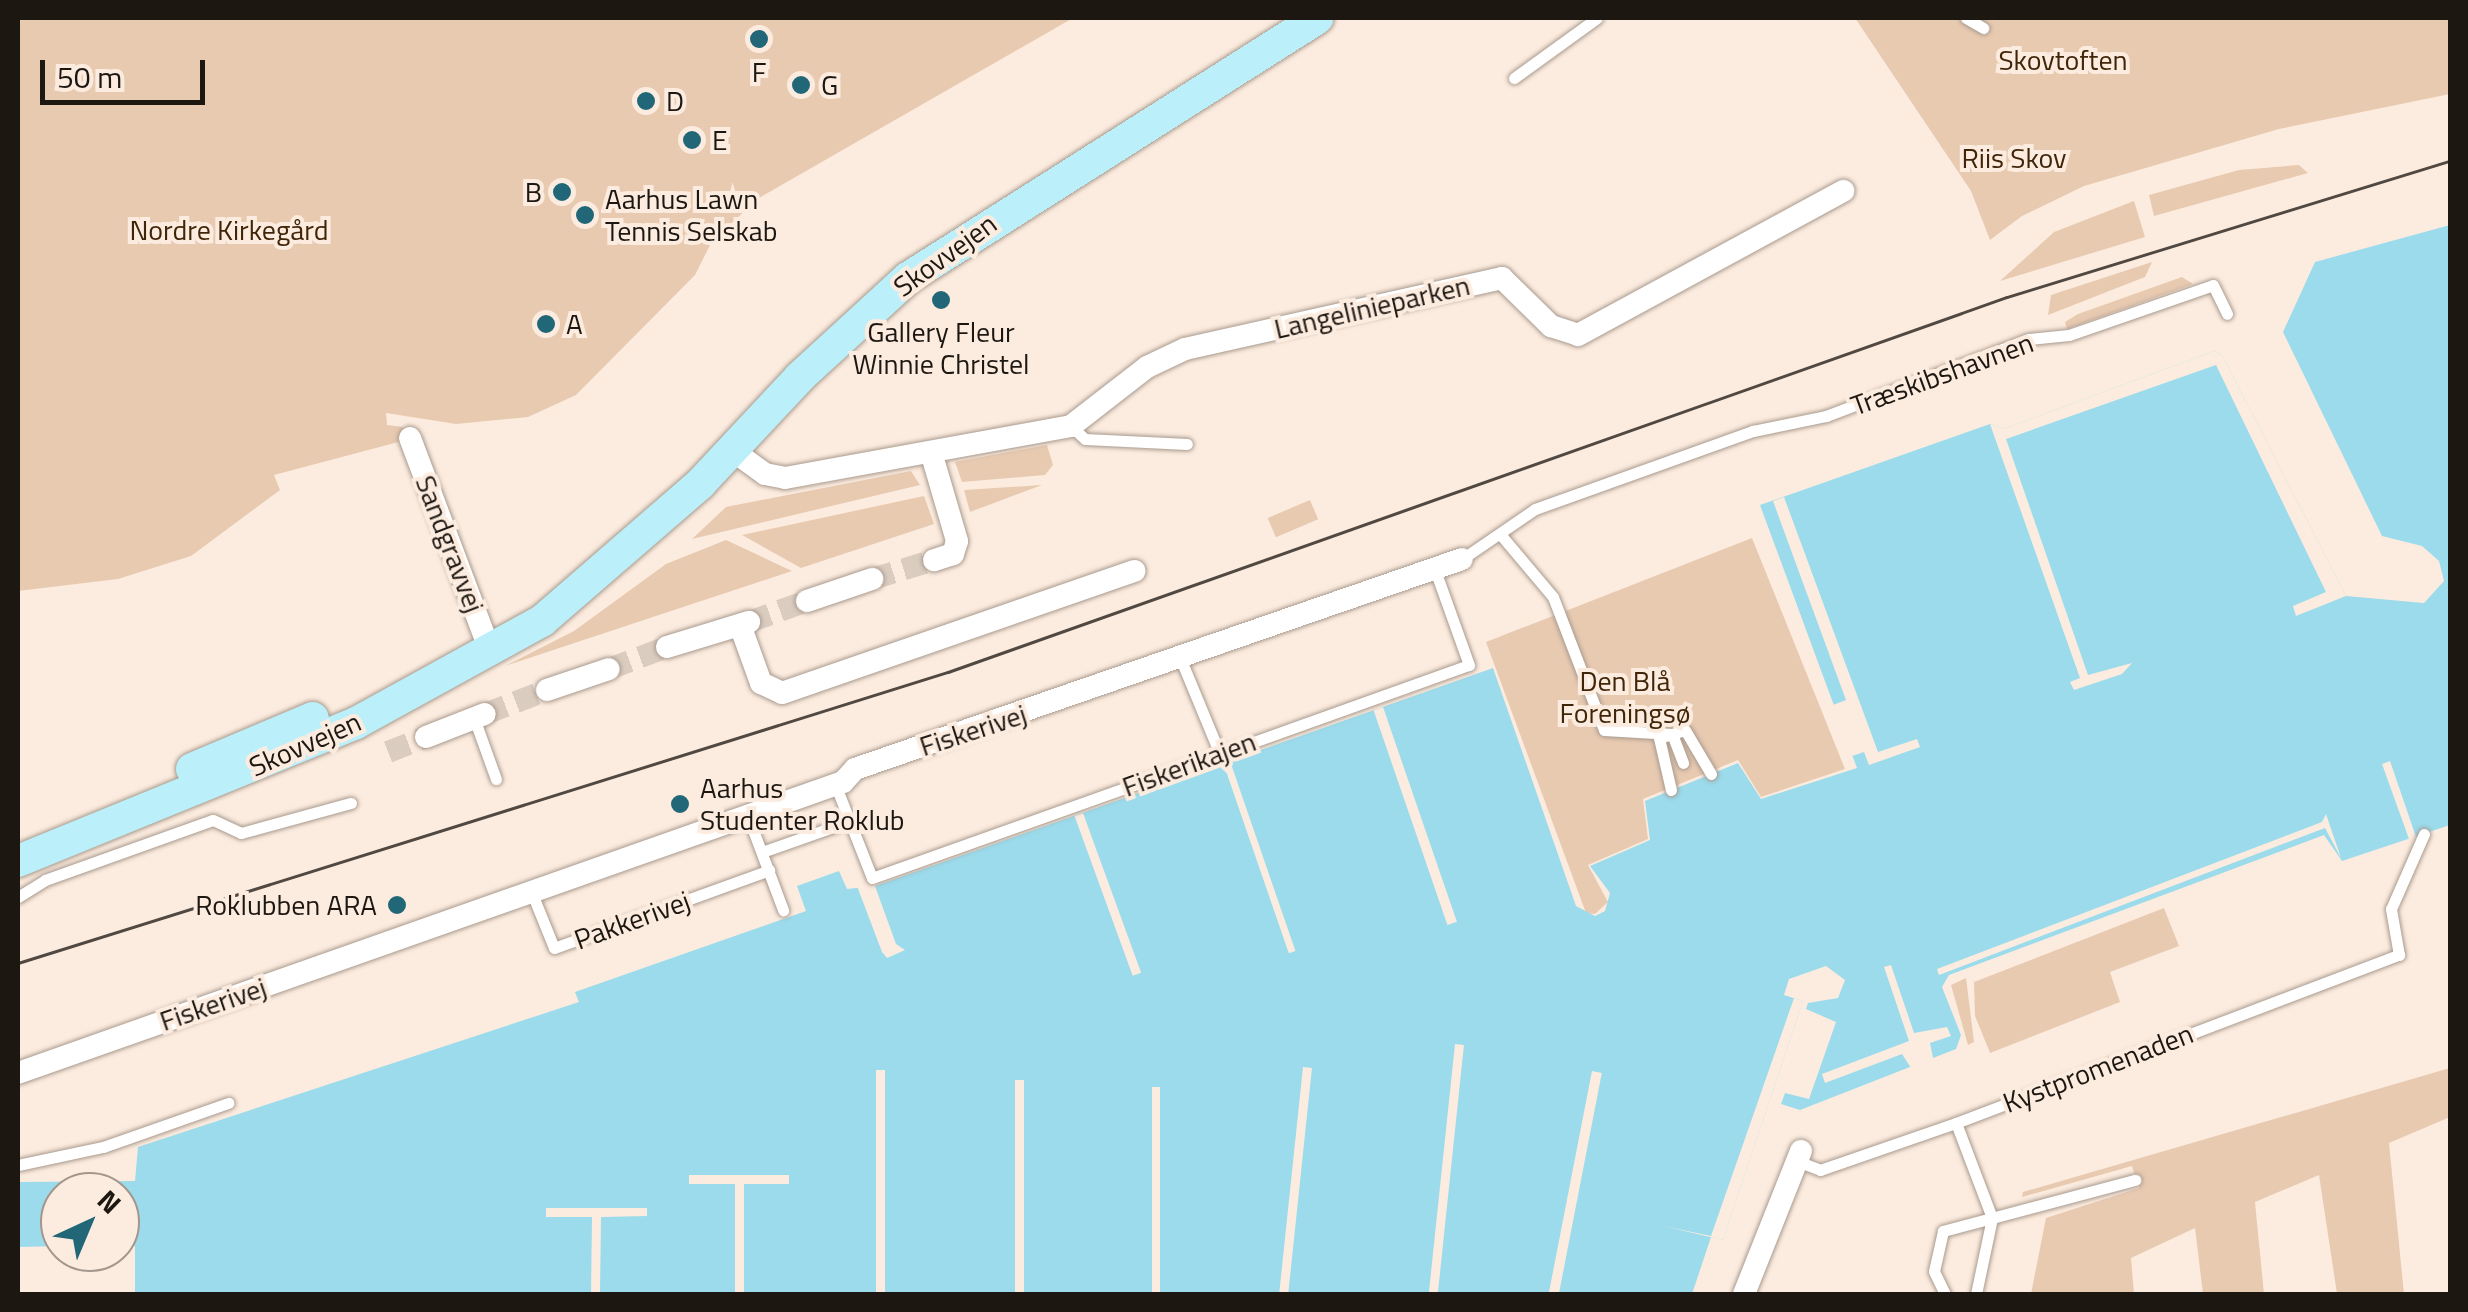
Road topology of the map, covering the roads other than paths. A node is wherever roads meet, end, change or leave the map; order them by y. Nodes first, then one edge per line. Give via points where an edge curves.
1 (1318, 18) edge
2 (1597, 18) edge
3 (1966, 18) edge
4 (1984, 28) dead end
5 (1514, 78) dead end
6 (1843, 191) dead end
7 (2227, 314) dead end
8 (1072, 426) junction
9 (1752, 432) joint
10 (410, 438) dead end
11 (1187, 444) dead end
12 (732, 450) junction
13 (934, 463) junction
14 (1500, 534) junction
15 (1462, 559) joint
16 (934, 560) tunnel mouth
17 (1434, 570) junction
18 (1134, 571) dead end
19 (872, 579) tunnel mouth
20 (807, 601) tunnel mouth
21 (486, 641) junction
22 (667, 646) tunnel mouth
23 (1181, 660) junction
24 (609, 668) tunnel mouth
25 (547, 690) tunnel mouth
26 (480, 716) joint
27 (1672, 734) junction
28 (426, 737) tunnel mouth
29 (1220, 754) junction
30 (1683, 763) dead end
31 (1711, 774) dead end
32 (496, 779) dead end
33 (836, 784) junction
34 (1672, 790) dead end
35 (351, 802) dead end
36 (747, 814) junction
37 (850, 821) junction
38 (2424, 834) dead end
39 (18, 838) edge
40 (762, 852) junction
41 (18, 861) edge
42 (770, 870) junction
43 (531, 889) junction
44 (18, 897) edge
45 (783, 910) dead end
46 (18, 1073) edge
47 (228, 1104) dead end
48 (1956, 1123) junction
49 (1798, 1156) joint
50 (18, 1166) edge
51 (2134, 1180) dead end
52 (1992, 1218) junction
53 (1744, 1294) edge
54 (1945, 1294) edge
55 (1976, 1294) edge

1 - 12 street, Skovvejen via 938,256 861,318
2 - 5 lane
3 - 4 lane
6 - 8 street, Langelinieparken via 1578,335 1551,326 1502,278 1186,349 1147,367
7 - 9 lane, Træskibshavnen via 2213,285 2069,335 2029,340 1826,416
8 - 11 lane via 1086,439
8 - 13 street, Langelinieparken
9 - 14 lane, Fiskerivej via 1535,509
10 - 21 street, Sandgravvej
12 - 13 street, Langelinieparken via 765,474 785,478
12 - 21 street, Skovvejen via 621,554
13 - 16 street via 957,540 953,554
14 - 15 lane, Fiskerivej
14 - 27 lane via 1554,597 1604,730
15 - 17 street, Fiskerivej
17 - 23 street, Fiskerivej
17 - 29 lane, Fiskerikajen via 1469,665
18 - 22 street via 782,693 760,683 744,624
19 - 20 street
21 - 39 street, Skovvejen
21 - 41 street, Skovvejen via 260,766
23 - 29 lane
23 - 33 street, Fiskerivej via 855,770
24 - 25 street
26 - 28 street
26 - 32 lane
27 - 30 lane
27 - 31 lane via 1684,730
27 - 34 lane via 1659,738
29 - 37 lane, Fiskerikajen via 872,878
33 - 36 street, Fiskerivej
33 - 37 lane, Fiskerikajen
35 - 44 lane via 241,834 213,820 44,880
36 - 40 lane
36 - 43 street, Fiskerivej
37 - 40 lane
38 - 48 lane, Kystpromenaden via 2391,909 2399,955
40 - 42 lane
42 - 43 lane, Pakkerivej via 554,948
42 - 45 lane
43 - 46 street, Fiskerivej
47 - 50 lane via 103,1147
48 - 49 lane, Kystpromenaden via 1820,1170
48 - 52 lane
49 - 53 street, Kystpromenaden
51 - 52 lane
52 - 54 lane via 1943,1230 1934,1271
52 - 55 lane

